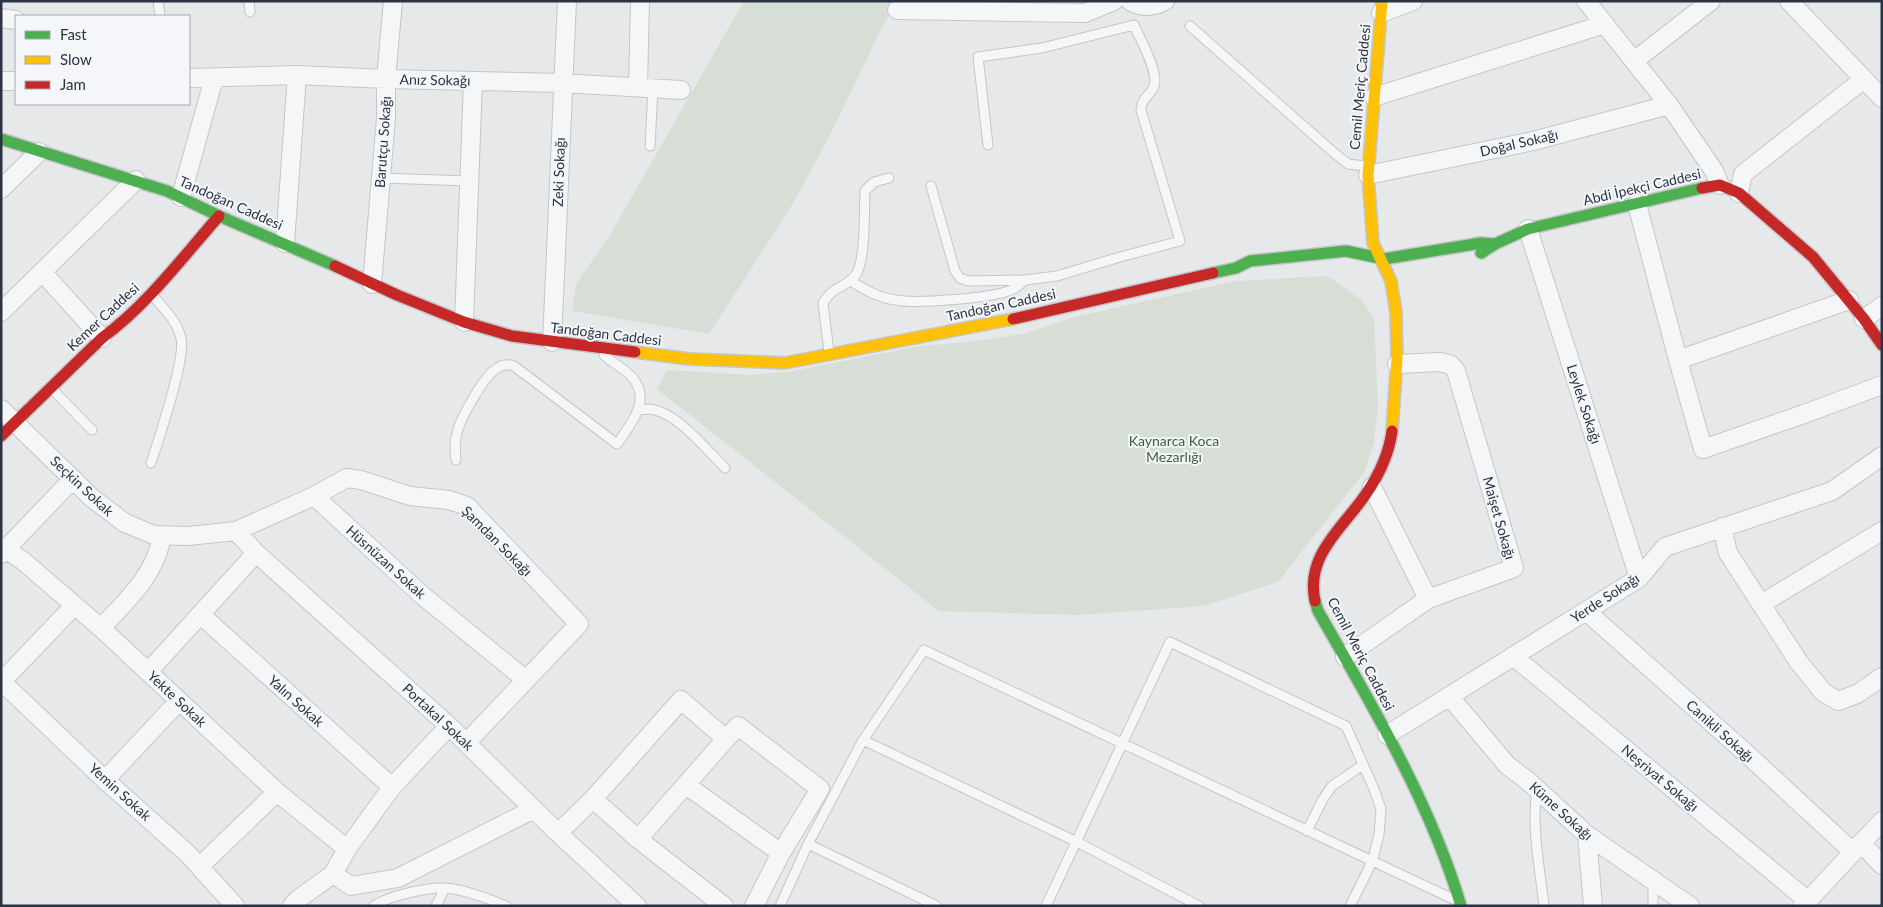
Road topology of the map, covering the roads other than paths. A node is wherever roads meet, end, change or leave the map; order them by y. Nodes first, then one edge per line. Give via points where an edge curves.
1 (158, 1) edge
2 (249, 1) edge
3 (393, 1) edge
4 (567, 1) edge
5 (640, 1) edge
6 (1114, 1) edge
7 (1130, 1) edge
8 (1165, 1) edge
9 (1413, 1) edge
10 (1586, 1) edge
11 (1712, 1) edge
12 (1789, 1) edge
13 (974, 6) edge
14 (1382, 7) edge
15 (897, 10) dead end
16 (250, 12) dead end
17 (160, 15) edge
18 (1, 18) edge
19 (15, 20) edge
20 (1605, 24) junction
21 (1190, 26) dead end
22 (1634, 61) junction
23 (297, 75) junction
24 (190, 78) edge
25 (214, 78) junction
26 (386, 79) junction
27 (1864, 79) junction
28 (1, 81) edge
29 (15, 81) edge
30 (473, 81) junction
31 (562, 83) junction
32 (646, 87) junction
33 (680, 90) dead end
34 (1374, 97) junction
35 (1882, 98) edge
36 (1669, 105) junction
37 (1, 139) edge
38 (988, 144) dead end
39 (650, 146) dead end
40 (39, 152) junction
41 (1368, 171) junction
42 (381, 178) junction
43 (889, 178) dead end
44 (136, 180) junction
45 (469, 181) junction
46 (1720, 185) junction
47 (931, 186) dead end
48 (1, 188) edge
49 (1738, 193) junction
50 (181, 197) junction
51 (1637, 204) junction
52 (219, 216) junction
53 (1360, 218) dead end
54 (1528, 230) junction
55 (285, 243) junction
56 (1495, 244) junction
57 (1364, 249) junction
58 (1378, 257) junction
59 (1436, 262) dead end
60 (1311, 267) dead end
61 (1236, 268) junction
62 (1400, 269) dead end
63 (1387, 271) junction
64 (42, 272) junction
65 (850, 280) junction
66 (1025, 280) junction
67 (372, 284) junction
68 (151, 293) junction
69 (1849, 300) junction
70 (1882, 306) edge
71 (1, 312) edge
72 (1385, 319) dead end
73 (1864, 319) junction
74 (464, 322) junction
75 (102, 338) junction
76 (552, 342) junction
77 (1882, 346) edge
78 (601, 348) junction
79 (829, 355) junction
80 (1678, 360) junction
81 (1397, 364) junction
82 (1882, 385) edge
83 (50, 387) junction
84 (1, 408) edge
85 (639, 410) junction
86 (15, 422) junction
87 (1393, 423) junction
88 (92, 430) dead end
89 (1, 436) edge
90 (1882, 456) edge
91 (456, 460) dead end
92 (151, 462) dead end
93 (725, 468) dead end
94 (73, 479) junction
95 (1372, 487) junction
96 (314, 496) junction
97 (1722, 528) junction
98 (236, 531) junction
99 (1882, 531) edge
100 (162, 535) junction
101 (3, 552) edge
102 (256, 553) junction
103 (1639, 578) junction
104 (1428, 599) junction
105 (1761, 604) junction
106 (74, 606) junction
107 (1586, 611) junction
108 (201, 615) junction
109 (100, 628) junction
110 (1513, 656) junction
111 (1345, 657) junction
112 (148, 672) junction
113 (1882, 678) edge
114 (526, 680) junction
115 (2, 681) edge
116 (1450, 696) junction
117 (179, 701) junction
118 (449, 726) junction
119 (1387, 735) junction
120 (726, 739) junction
121 (863, 740) junction
122 (467, 742) junction
123 (1123, 742) junction
124 (1363, 765) junction
125 (106, 780) junction
126 (686, 786) junction
127 (392, 787) junction
128 (1538, 790) junction
129 (277, 792) junction
130 (593, 799) junction
131 (534, 808) junction
132 (1882, 821) edge
133 (1307, 831) junction
134 (558, 833) junction
135 (1586, 836) junction
136 (638, 839) junction
137 (1077, 842) junction
138 (808, 844) junction
139 (1857, 848) junction
140 (347, 849) junction
141 (781, 853) junction
142 (1372, 862) junction
143 (1882, 865) edge
144 (200, 866) junction
145 (333, 874) junction
146 (1656, 882) junction
147 (445, 888) junction
148 (1805, 903) edge
149 (1461, 904) edge
150 (236, 906) edge
151 (292, 906) edge
152 (374, 906) edge
153 (436, 906) edge
154 (506, 906) edge
155 (637, 906) edge
156 (724, 906) edge
157 (754, 906) edge
158 (780, 906) edge
159 (937, 906) edge
160 (1046, 906) edge
161 (1199, 906) edge
162 (1350, 906) edge
163 (1544, 906) edge
164 (1593, 906) edge
165 (1653, 906) edge
166 (1690, 906) edge

1 - 17 lane
2 - 16 lane
3 - 26 street, Barutçu Sokağı
4 - 31 street, Zeki Sokağı
5 - 32 street
6 - 13 street via 1085,13
7 - 8 street via 1137,6 1150,6
9 - 14 street
10 - 20 street
11 - 22 street
12 - 27 street
13 - 15 street
14 - 34 street, Cemil Meriç Caddesi
18 - 19 street
20 - 22 street
20 - 34 street
21 - 41 lane via 1333,152 1348,164
22 - 36 street
23 - 25 street, Anız Sokağı
23 - 26 street, Anız Sokağı
23 - 55 street
24 - 25 street, Anız Sokağı
25 - 50 street
26 - 30 street, Anız Sokağı
26 - 42 street, Barutçu Sokağı
27 - 35 street
27 - 49 street via 1743,174
28 - 29 street
30 - 31 street, Anız Sokağı
30 - 45 street
31 - 32 street, Anız Sokağı
31 - 76 street, Zeki Sokağı
32 - 33 street, Anız Sokağı
32 - 39 lane
34 - 41 street, Cemil Meriç Caddesi
36 - 41 street, Doğal Sokağı via 1533,141
36 - 46 street
37 - 40 street, Tandoğan Caddesi
38 - 66 lane via 978,57 1042,48 1134,25 1155,74 1155,85 1143,101 1141,110 1180,241 1057,276
40 - 44 street, Tandoğan Caddesi
40 - 48 street
41 - 53 street, Cemil Meriç Caddesi via 1362,191
41 - 58 street, Cemil Meriç Caddesi via 1373,242
42 - 45 lane
42 - 67 street, Barutçu Sokağı
43 - 65 lane via 874,182 865,191 861,265 859,272
44 - 50 street, Tandoğan Caddesi
44 - 64 street
45 - 74 street
46 - 49 street, Abdi İpekçi Caddesi
46 - 51 street, Abdi İpekçi Caddesi
47 - 66 lane via 957,275 969,281
49 - 69 street, Abdi İpekçi Caddesi via 1813,257
50 - 52 street, Tandoğan Caddesi
51 - 54 street, Abdi İpekçi Caddesi
51 - 80 street
52 - 55 street, Tandoğan Caddesi
52 - 68 street, Kemer Caddesi
54 - 56 street, Abdi İpekçi Caddesi
54 - 103 street, Leylek Sokağı
55 - 67 street, Tandoğan Caddesi
56 - 58 street, Abdi İpekçi Caddesi via 1481,243 1393,258
56 - 59 street, Abdi İpekçi Caddesi via 1482,253
57 - 58 street, Abdi İpekçi Caddesi
57 - 61 street, Tandoğan Caddesi via 1250,261
57 - 63 street via 1373,269
58 - 63 street, Cemil Meriç Caddesi
60 - 61 street, Tandoğan Caddesi via 1252,272
61 - 79 street, Tandoğan Caddesi via 982,326
62 - 63 street
63 - 81 street, Cemil Meriç Caddesi via 1395,303
64 - 71 street
64 - 75 street
65 - 66 lane via 870,292 909,302 986,296 1011,290
65 - 79 lane via 832,291 823,303
67 - 74 street, Tandoğan Caddesi
68 - 75 street, Kemer Caddesi via 129,317
68 - 92 lane via 175,322 182,340 177,373
69 - 73 street, Abdi İpekçi Caddesi
69 - 80 street
70 - 73 street
72 - 87 street, Cemil Meriç Caddesi
73 - 77 street, Abdi İpekçi Caddesi
74 - 76 street, Tandoğan Caddesi via 512,336
75 - 83 street, Kemer Caddesi
76 - 78 street, Tandoğan Caddesi
78 - 79 street, Tandoğan Caddesi via 690,359 786,363
78 - 85 lane via 604,356 636,383
80 - 82 street via 1703,449
81 - 87 street, Cemil Meriç Caddesi
81 - 104 street, Maişet Sokağı via 1440,362 1451,365 1456,371 1514,568
83 - 86 street, Kemer Caddesi
83 - 88 lane
84 - 86 street, Seçkin Sokak
85 - 91 lane via 617,444 514,366 500,366 475,396 460,423 455,440
85 - 93 lane via 667,414
86 - 89 street, Kemer Caddesi
86 - 94 street, Seçkin Sokak
87 - 95 street, Cemil Meriç Caddesi via 1388,450
90 - 97 street, Yerde Sokağı via 1832,491
94 - 100 street, Seçkin Sokak via 124,523
94 - 101 street
95 - 104 street
95 - 111 street, Cemil Meriç Caddesi via 1319,557 1314,572 1312,591 1318,611
96 - 98 street
96 - 114 street, Hüsnüzan Sokak via 423,596
96 - 114 street, Şamdan Sokağı via 347,478 410,496 450,500 466,506 579,624
97 - 103 street, Yerde Sokağı via 1666,547
97 - 105 street via 1728,553
98 - 100 street, Seçkin Sokak
98 - 102 street, Portakal Sokak
99 - 105 street
100 - 109 street via 158,553 143,583
101 - 106 street, Yekte Sokak via 22,560
102 - 108 street
102 - 118 street, Portakal Sokak
103 - 107 street, Yerde Sokağı
104 - 111 street, Maişet Sokağı
105 - 113 street via 1798,661 1823,692 1838,701 1857,694
106 - 109 street, Yekte Sokak
106 - 115 street
107 - 110 street, Yerde Sokağı
107 - 139 street, Canikli Sokağı
108 - 112 street
108 - 127 street, Yalın Sokak
109 - 112 street, Yekte Sokak
110 - 116 street, Yerde Sokağı
110 - 148 street, Neşriyat Sokağı
111 - 119 street, Cemil Meriç Caddesi
112 - 117 street, Yekte Sokak
114 - 122 street
115 - 125 street, Yemin Sokak
116 - 119 street, Yerde Sokağı
116 - 128 street, Küme Sokağı via 1507,764
117 - 125 street
117 - 129 street, Yekte Sokak
118 - 122 street, Portakal Sokak
118 - 127 street
119 - 149 street, Cemil Meriç Caddesi via 1431,824
120 - 126 street
120 - 130 street via 681,700
120 - 141 street via 738,726 820,789
121 - 123 lane via 924,650
121 - 137 lane
121 - 138 lane
122 - 131 street, Portakal Sokak
123 - 124 lane via 1170,642 1346,726
123 - 133 lane
123 - 137 lane
124 - 133 lane via 1332,786
124 - 142 lane via 1381,809
125 - 144 street, Yemin Sokak
126 - 136 street
126 - 141 street
127 - 140 street
128 - 135 street, Küme Sokağı
128 - 163 lane via 1535,806
129 - 140 street, Yekte Sokak
129 - 144 street
130 - 134 street
130 - 136 street
131 - 134 street, Portakal Sokak
131 - 145 street via 398,878 351,886
132 - 139 street
133 - 142 lane
134 - 155 street, Portakal Sokak
135 - 146 street, Küme Sokağı
135 - 164 street
136 - 156 street
137 - 160 lane
137 - 161 lane
138 - 158 lane
138 - 159 lane
139 - 143 street, Canikli Sokağı
139 - 148 street
140 - 145 street
141 - 157 street
142 - 149 lane
142 - 162 lane
144 - 150 street, Yemin Sokak
145 - 151 street
146 - 165 lane
146 - 166 street, Küme Sokağı
147 - 152 lane via 408,893
147 - 153 lane
147 - 154 lane

